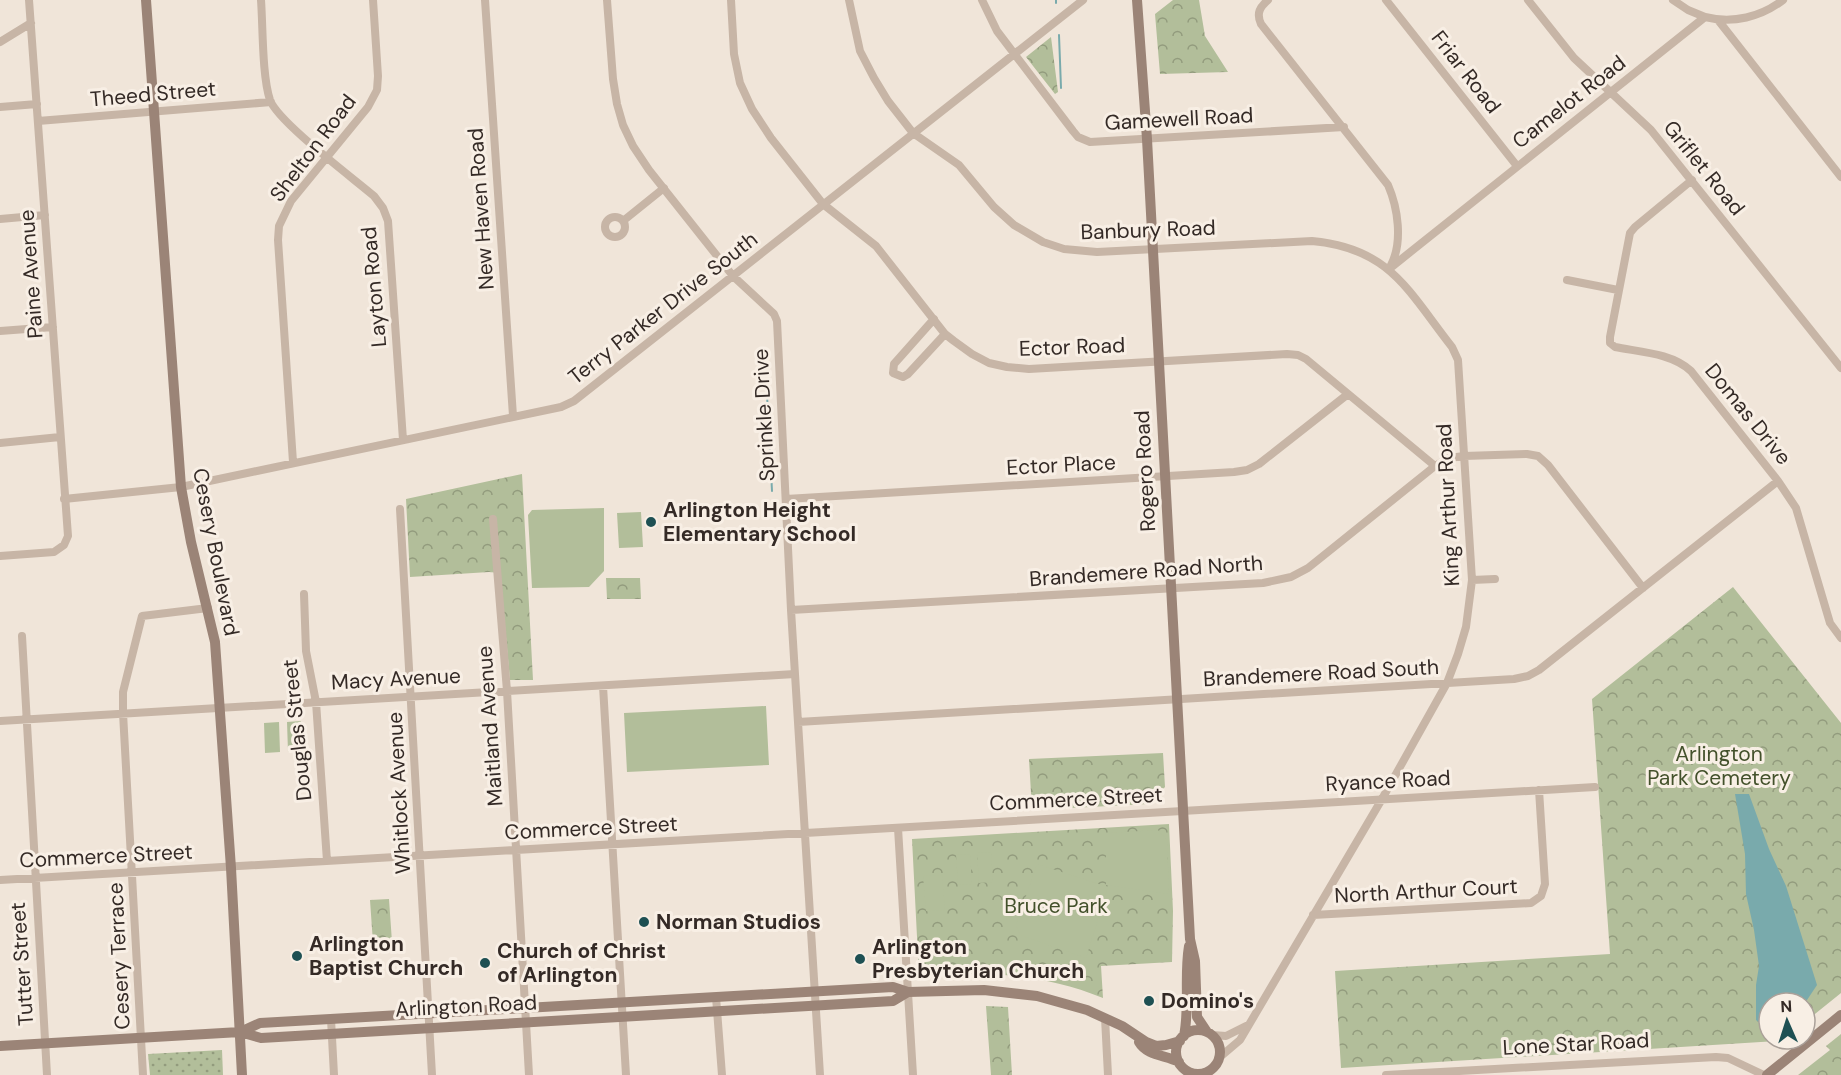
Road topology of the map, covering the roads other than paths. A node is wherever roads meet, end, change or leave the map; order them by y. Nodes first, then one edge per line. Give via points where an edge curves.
1 (29, 0) edge
2 (146, 0) edge
3 (261, 0) edge
4 (373, 0) edge
5 (485, 0) edge
6 (607, 0) edge
7 (731, 0) edge
8 (849, 0) edge
9 (982, 0) edge
10 (1083, 0) edge
11 (1137, 0) edge
12 (1268, 0) edge
13 (1386, 0) edge
14 (1528, 0) edge
15 (1673, 0) edge
16 (1783, 0) edge
17 (1706, 17) junction
18 (1718, 20) junction
19 (31, 23) junction
20 (0, 42) edge
21 (1014, 54) junction
22 (1610, 93) junction
23 (271, 102) junction
24 (37, 104) junction
25 (0, 107) edge
26 (153, 112) junction
27 (38, 121) junction
28 (1344, 127) junction
29 (914, 133) junction
30 (1147, 139) junction
31 (328, 156) junction
32 (1517, 166) junction
33 (1841, 177) edge
34 (1692, 180) junction
35 (664, 188) junction
36 (824, 204) junction
37 (45, 215) junction
38 (0, 219) edge
39 (623, 221) dead end
40 (1151, 250) junction
41 (1389, 269) junction
42 (733, 276) junction
43 (1567, 280) dead end
44 (1618, 290) junction
45 (934, 320) junction
46 (52, 327) junction
47 (0, 331) edge
48 (945, 334) junction
49 (1158, 362) junction
50 (1841, 368) edge
51 (1348, 394) junction
52 (513, 416) junction
53 (60, 437) junction
54 (403, 440) junction
55 (0, 443) edge
56 (1464, 456) junction
57 (293, 462) junction
58 (1435, 466) junction
59 (1165, 476) junction
60 (1778, 481) junction
61 (181, 487) junction
62 (64, 499) junction
63 (786, 499) junction
64 (400, 509) dead end
65 (493, 519) dead end
66 (0, 556) edge
67 (1495, 579) dead end
68 (1472, 580) junction
69 (1171, 588) junction
70 (1643, 588) junction
71 (304, 594) dead end
72 (208, 608) junction
73 (791, 610) junction
74 (22, 636) dead end
75 (1841, 638) edge
76 (795, 674) junction
77 (1447, 684) junction
78 (603, 686) junction
79 (507, 691) junction
80 (411, 696) junction
81 (1177, 699) junction
82 (316, 702) junction
83 (220, 708) junction
84 (123, 713) junction
85 (26, 719) junction
86 (0, 721) edge
87 (798, 722) junction
88 (1595, 787) dead end
89 (1539, 790) junction
90 (1382, 799) junction
91 (1184, 811) junction
92 (898, 828) junction
93 (806, 833) junction
94 (613, 845) junction
95 (516, 851) junction
96 (420, 856) junction
97 (327, 861) junction
98 (231, 868) junction
99 (132, 872) junction
100 (35, 878) junction
101 (0, 880) edge
102 (1313, 915) junction
103 (1190, 939) junction
104 (815, 991) junction
105 (908, 992) junction
106 (716, 997) junction
107 (622, 1002) junction
108 (817, 1005) junction
109 (524, 1008) junction
110 (717, 1011) junction
111 (428, 1013) junction
112 (1841, 1015) edge
113 (623, 1017) junction
114 (1105, 1018) junction
115 (331, 1019) junction
116 (526, 1022) junction
117 (1248, 1025) junction
118 (430, 1028) junction
119 (240, 1032) junction
120 (332, 1034) junction
121 (1134, 1034) junction
122 (1209, 1034) junction
123 (141, 1037) junction
124 (1182, 1038) junction
125 (45, 1042) junction
126 (0, 1046) edge
127 (1218, 1060) junction
128 (1179, 1062) junction
129 (1198, 1074) edge
130 (47, 1075) edge
131 (143, 1075) edge
132 (242, 1075) edge
133 (334, 1075) edge
134 (432, 1075) edge
135 (529, 1075) edge
136 (626, 1075) edge
137 (722, 1075) edge
138 (820, 1075) edge
139 (913, 1075) edge
140 (1108, 1075) edge
141 (1217, 1075) edge
142 (1386, 1075) edge
143 (1398, 1075) edge
144 (1766, 1075) edge

1 - 19 street, Paine Avenue
2 - 26 main road, Cesery Boulevard
3 - 23 street, Layton Road
4 - 31 street, Shelton Road via 377,90
5 - 52 street, New Haven Road
6 - 35 street, Sprinkle Drive via 613,80 623,125 633,146
7 - 36 street, Ector Road via 740,83 771,138
8 - 29 street, Banbury Road via 860,51 888,101
9 - 21 street, Gamewell Road
10 - 21 street, Terry Parker Drive South
11 - 30 main road, Rogero Road
12 - 28 street via 1259,9 1261,24
13 - 32 street, Friar Road
14 - 22 street, Griflet Road via 1574,58
15 - 17 street
16 - 18 street via 1755,16
17 - 18 street
17 - 22 street, Camelot Road
18 - 33 street
19 - 20 street
19 - 24 street, Paine Avenue
21 - 29 street, Terry Parker Drive South
21 - 30 street, Gamewell Road via 1078,138 1090,142
22 - 32 street, Camelot Road
22 - 34 street, Griflet Road via 1651,130
23 - 26 street, Theed Street
23 - 31 street, Layton Road via 288,123
24 - 25 street
24 - 27 street, Paine Avenue
26 - 27 street, Theed Street
26 - 61 main road, Cesery Boulevard
27 - 37 street, Paine Avenue
28 - 30 street, Gamewell Road
28 - 41 street via 1393,196 1397,237
29 - 36 street, Terry Parker Drive South
29 - 40 street, Banbury Road via 959,165 1006,219 1043,242 1064,249 1097,252
30 - 40 main road, Rogero Road
31 - 54 street, Layton Road via 375,196 388,221
31 - 57 street, Shelton Road via 291,201 279,226
32 - 41 street, Camelot Road
34 - 44 street, Domas Drive via 1630,233
34 - 50 street, Griflet Road
35 - 39 street
35 - 42 street, Sprinkle Drive
36 - 42 street, Terry Parker Drive South
36 - 45 street, Ector Road via 876,246
37 - 38 street
37 - 46 street, Paine Avenue
40 - 41 street, Banbury Road via 1312,241 1346,246
40 - 49 main road, Rogero Road
41 - 56 street, King Arthur Road via 1452,347 1458,360
42 - 52 street, Terry Parker Drive South via 574,401
42 - 63 street, Sprinkle Drive via 777,321
43 - 44 street
44 - 60 street, Domas Drive via 1610,344 1683,364
45 - 48 street, Ector Road
45 - 48 street via 894,364 893,373 903,377 908,374
46 - 47 street
46 - 53 street, Paine Avenue
48 - 49 street, Ector Road via 972,354 1007,367
49 - 51 street, Ector Road via 1298,355
49 - 59 main road, Rogero Road
51 - 58 street, Ector Road
51 - 59 street, Ector Place via 1247,470
52 - 54 street, Terry Parker Drive South
53 - 55 street
53 - 62 street, Paine Avenue
54 - 57 street, Terry Parker Drive South
56 - 58 street, Brandemere Road North
56 - 68 street, King Arthur Road
56 - 70 street, Brandemere Road North via 1538,456
57 - 61 street, Terry Parker Drive South
58 - 69 street, Brandemere Road North via 1308,568 1291,577
59 - 63 street, Ector Place
59 - 69 main road, Rogero Road
60 - 70 street, Brandemere Road South
60 - 75 street, Domas Drive via 1796,508 1830,623
61 - 62 street, Terry Parker Drive South
61 - 72 main road, Cesery Boulevard
62 - 66 street, Paine Avenue via 68,536 64,545 54,552
63 - 73 street, Sprinkle Drive
64 - 80 street, Whitlock Avenue
65 - 79 street, Maitland Avenue
67 - 68 street
68 - 77 street, King Arthur Road via 1466,627
69 - 73 street, Brandemere Road North
69 - 81 main road, Rogero Road
70 - 77 street, Brandemere Road South via 1528,676
71 - 82 street, Douglas Street via 306,651
72 - 83 main road, Cesery Boulevard
72 - 84 street, Cesery Terrace via 142,615 123,692
73 - 76 street, Sprinkle Drive
74 - 85 street, Tutter Street
76 - 78 street, Macy Avenue
76 - 87 street, Sprinkle Drive
77 - 81 street, Brandemere Road South
77 - 90 street, King Arthur Road
78 - 79 street, Macy Avenue
78 - 94 street
79 - 80 street, Macy Avenue
79 - 95 street, Maitland Avenue
80 - 82 street, Macy Avenue
80 - 96 street, Whitlock Avenue
81 - 87 street, Brandemere Road South
81 - 91 main road, Rogero Road
82 - 83 street, Macy Avenue
82 - 97 street, Douglas Street
83 - 84 street, Macy Avenue
83 - 98 main road, Cesery Boulevard
84 - 85 street, Macy Avenue
84 - 99 street, Cesery Terrace
85 - 86 street, Macy Avenue
85 - 100 street, Tutter Street
87 - 93 street, Sprinkle Drive
88 - 89 street, Ryance Road
89 - 90 street, Ryance Road
89 - 102 street, North Arthur Court via 1545,884 1541,896 1531,903
90 - 91 street, Ryance Road
90 - 102 street, King Arthur Road
91 - 92 street, Commerce Street
91 - 103 main road, Rogero Road
92 - 93 street, Commerce Street
92 - 105 street
93 - 94 street, Commerce Street
93 - 104 street, Sprinkle Drive
94 - 95 street, Commerce Street
94 - 107 street
95 - 96 street, Commerce Street
95 - 109 street, Maitland Avenue
96 - 97 street, Commerce Street
96 - 111 street, Whitlock Avenue
97 - 98 street, Commerce Street
98 - 99 street, Commerce Street
98 - 119 main road, Cesery Boulevard
99 - 100 street, Commerce Street
99 - 123 street, Cesery Terrace
100 - 101 street, Commerce Street
100 - 125 street, Tutter Street
102 - 117 street, King Arthur Road
103 - 122 main road, Rogero Road via 1195,961 1197,1017
103 - 124 main road, Rogero Road via 1186,961 1187,1020
104 - 105 main road, Arlington Road via 893,987
104 - 106 main road, Arlington Road
104 - 108 street, Sprinkle Drive
105 - 108 main road, Arlington Road via 893,1001
105 - 114 main road, Arlington Road via 1002,990 1063,1002
105 - 139 street
106 - 107 main road, Arlington Road
106 - 110 street
107 - 109 main road, Arlington Road
107 - 113 street
108 - 110 main road, Arlington Road
108 - 138 street, Sprinkle Drive
109 - 111 main road, Arlington Road
109 - 116 street, Maitland Avenue
110 - 113 main road, Arlington Road
110 - 137 street
111 - 115 main road, Arlington Road
111 - 118 street, Whitlock Avenue
112 - 144 main road, Lone Star Road
113 - 116 main road, Arlington Road
113 - 136 street
114 - 121 main road, Arlington Road
114 - 140 street
115 - 119 main road, Arlington Road via 260,1023
115 - 120 street
116 - 118 main road, Arlington Road
116 - 135 street, Maitland Avenue
117 - 122 street via 1226,1036
117 - 127 street, King Arthur Road via 1240,1040
118 - 120 main road, Arlington Road
118 - 134 street, Whitlock Avenue
119 - 120 main road, Arlington Road via 261,1038
119 - 123 main road, Arlington Road
119 - 132 main road, Cesery Boulevard
120 - 133 street
121 - 124 main road, Arlington Road via 1156,1046
121 - 128 main road, Arlington Road via 1149,1051
122 - 124 main road via 1192,1031
122 - 127 main road via 1218,1043
123 - 125 main road, Arlington Road
123 - 131 street, Cesery Terrace
124 - 128 main road via 1177,1049
125 - 126 main road, Arlington Road
125 - 130 street, Tutter Street
127 - 129 main road via 1210,1070
127 - 141 main road
128 - 129 main road
142 - 143 street, Lone Star Road
143 - 144 street, Lone Star Road via 1716,1057 1734,1060

